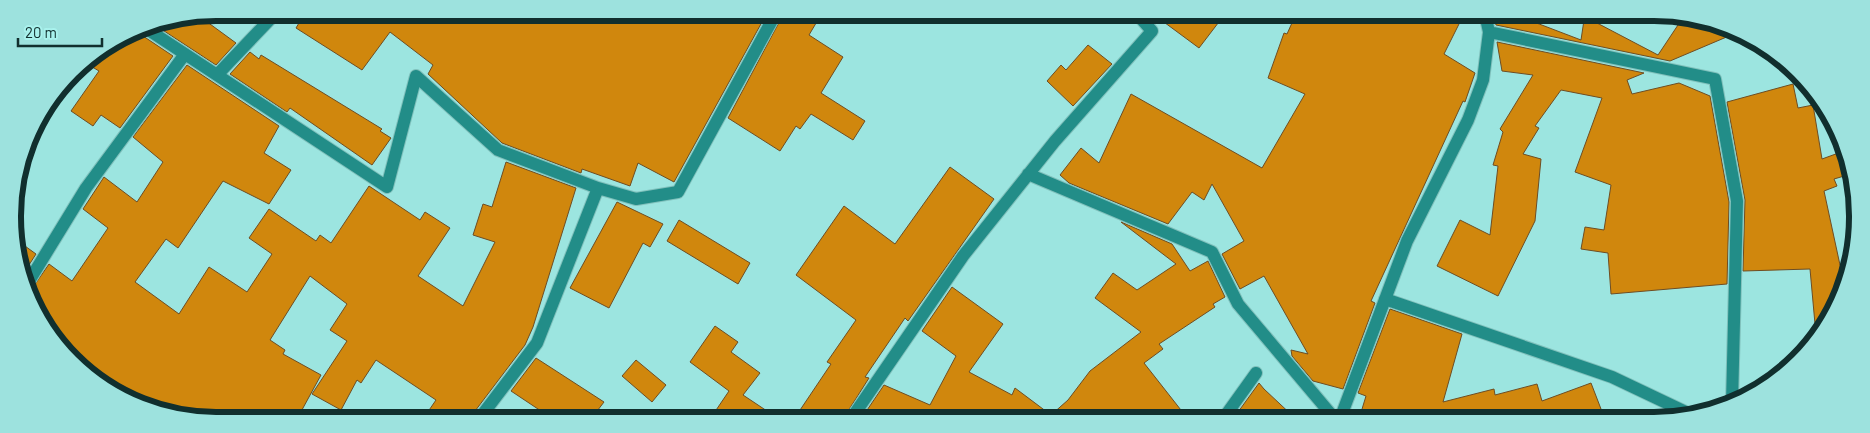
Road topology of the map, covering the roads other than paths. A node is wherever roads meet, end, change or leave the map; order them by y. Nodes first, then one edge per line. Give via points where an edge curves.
1 (268, 21) edge
2 (772, 21) edge
3 (1143, 21) edge
4 (1487, 21) edge
5 (1489, 32) junction
6 (152, 33) edge
7 (185, 54) junction
8 (217, 75) junction
9 (1028, 174) junction
10 (598, 188) junction
11 (31, 277) edge
12 (1385, 299) junction
13 (1256, 372) dead end
14 (1732, 395) edge
15 (1681, 410) edge
16 (484, 412) edge
17 (856, 412) edge
18 (1228, 412) edge
19 (1329, 412) edge
20 (1343, 412) edge

1 - 8 street
2 - 10 street via 678,192 636,199
3 - 9 street via 1152,31
4 - 5 street
5 - 12 street via 1483,80 1468,120 1407,241
5 - 14 street via 1715,79 1737,201
6 - 7 street
7 - 8 street
7 - 11 street via 86,188
8 - 10 street via 387,187 416,76 498,150
9 - 17 street via 963,256
9 - 19 street via 1212,252 1238,304
10 - 16 street via 537,343
12 - 15 street via 1612,377
12 - 20 street
13 - 18 street

